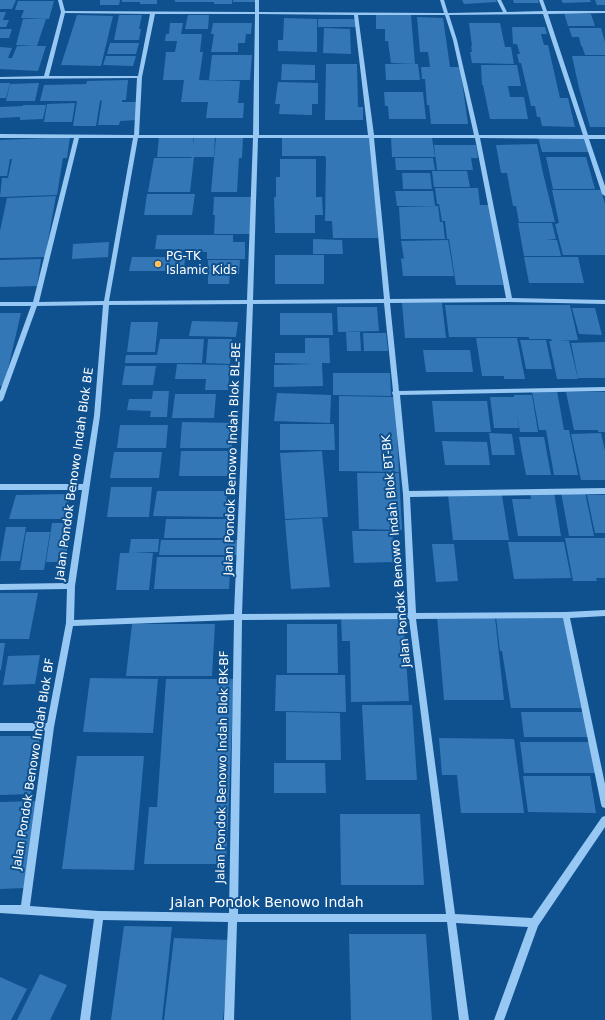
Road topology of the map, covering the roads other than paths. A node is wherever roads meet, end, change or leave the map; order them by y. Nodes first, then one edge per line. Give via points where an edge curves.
1 (60, 0) edge
2 (257, 0) edge
3 (442, 0) edge
4 (499, 0) edge
5 (541, 0) edge
6 (63, 12) junction
7 (153, 12) junction
8 (605, 12) edge
9 (256, 13) junction
10 (356, 13) junction
11 (545, 13) junction
12 (448, 14) junction
13 (506, 14) junction
14 (140, 77) junction
15 (0, 78) edge
16 (46, 78) junction
17 (371, 135) junction
18 (0, 136) edge
19 (77, 136) junction
20 (136, 136) junction
21 (256, 136) junction
22 (477, 136) junction
23 (586, 137) junction
24 (605, 137) edge
25 (605, 194) edge
26 (387, 300) junction
27 (509, 300) junction
28 (249, 302) junction
29 (605, 302) edge
30 (0, 304) edge
31 (36, 304) junction
32 (106, 304) junction
33 (605, 389) edge
34 (395, 393) junction
35 (0, 400) edge
36 (86, 486) junction
37 (0, 487) edge
38 (605, 491) edge
39 (406, 494) junction
40 (71, 586) junction
41 (0, 587) edge
42 (605, 613) edge
43 (412, 615) junction
44 (566, 615) junction
45 (238, 617) junction
46 (70, 623) junction
47 (50, 726) junction
48 (0, 727) edge
49 (605, 804) edge
50 (605, 820) edge
51 (0, 909) edge
52 (25, 910) junction
53 (99, 915) junction
54 (233, 918) junction
55 (450, 918) junction
56 (534, 923) junction
57 (84, 1020) edge
58 (229, 1020) edge
59 (464, 1020) edge
60 (499, 1020) edge

1 - 6 street
2 - 9 street
3 - 12 street
4 - 13 street
5 - 11 street
6 - 7 street
6 - 16 street
7 - 9 street
7 - 14 street, Jalan Pondok Benowo Indah Blok BE
8 - 11 street
9 - 10 street
9 - 21 street, Jalan Pondok Benowo Indah Blok BL-BE
10 - 12 street
10 - 17 street, Jalan Pondok Benowo Indah Blok BT-BK
11 - 13 street
11 - 23 street
12 - 13 street
12 - 22 street
14 - 16 street
14 - 20 street, Jalan Pondok Benowo Indah Blok BE
15 - 16 street
17 - 21 street
17 - 22 street
17 - 26 street, Jalan Pondok Benowo Indah Blok BT-BK
18 - 19 street
19 - 20 street
19 - 31 street
20 - 21 street
20 - 32 street, Jalan Pondok Benowo Indah Blok BE
21 - 28 street, Jalan Pondok Benowo Indah Blok BL-BE
22 - 23 street
22 - 27 street
23 - 24 street
23 - 25 street
26 - 27 street
26 - 28 street
26 - 34 street, Jalan Pondok Benowo Indah Blok BT-BK
27 - 29 street
28 - 32 street
28 - 45 street, Jalan Pondok Benowo Indah Blok BL-BE
30 - 31 street
31 - 32 street
31 - 35 street
32 - 36 street, Jalan Pondok Benowo Indah Blok BE via 97,416
33 - 34 street
34 - 39 street, Jalan Pondok Benowo Indah Blok BT-BK
36 - 37 street
36 - 40 street, Jalan Pondok Benowo Indah Blok BE
38 - 39 street
39 - 43 street, Jalan Pondok Benowo Indah Blok BT-BK
40 - 41 street
40 - 46 street, Jalan Pondok Benowo Indah Blok BE
42 - 44 street
43 - 44 street
43 - 45 street
43 - 55 street, Jalan Pondok Benowo Indah Blok BT-BK
44 - 49 street
45 - 46 street
45 - 54 street, Jalan Pondok Benowo Indah Blok BK-BF
46 - 47 street, Jalan Pondok Benowo Indah Blok BF
47 - 48 street
47 - 52 street, Jalan Pondok Benowo Indah Blok BF
50 - 56 street
51 - 52 street, Jalan Pondok Benowo Indah
52 - 53 street, Jalan Pondok Benowo Indah
53 - 54 street, Jalan Pondok Benowo Indah
53 - 57 street
54 - 55 street, Jalan Pondok Benowo Indah
54 - 58 street, Jalan Pondok Benowo Indah Blok BK-BF
55 - 56 street, Jalan Pondok Benowo Indah
55 - 59 street, Jalan Pondok Benowo Indah Blok BT-BK
56 - 60 street

